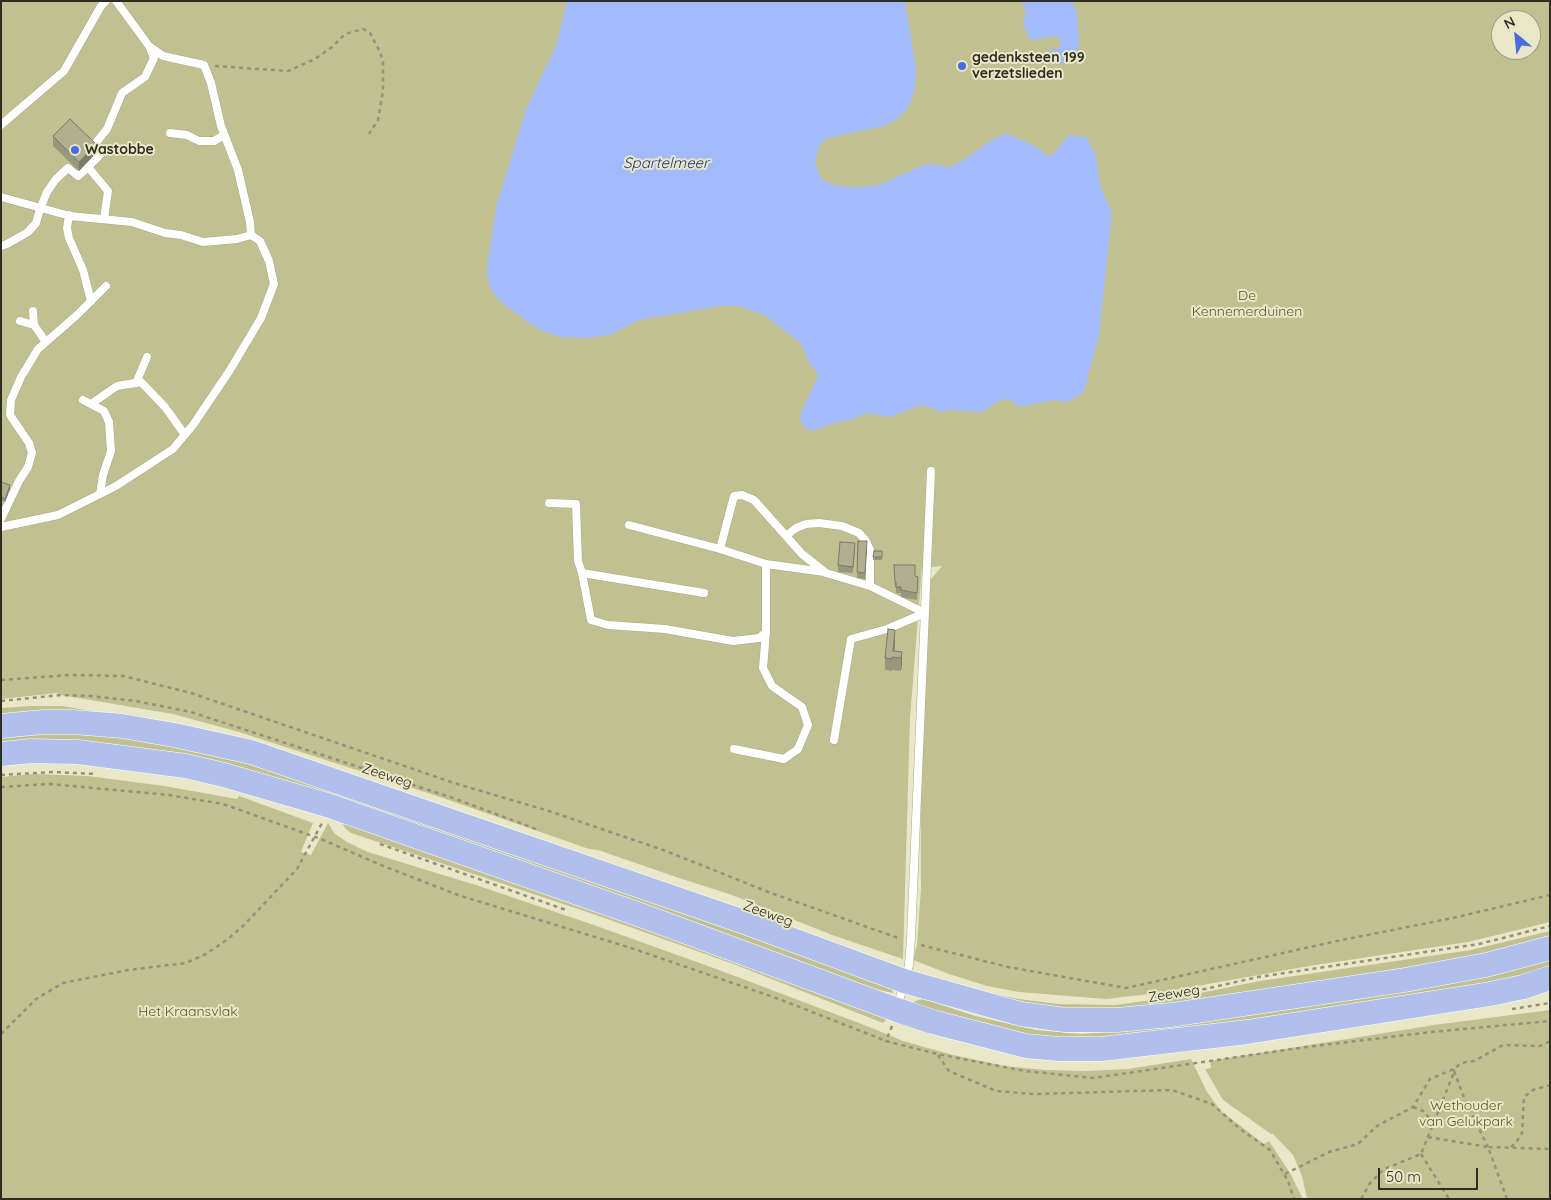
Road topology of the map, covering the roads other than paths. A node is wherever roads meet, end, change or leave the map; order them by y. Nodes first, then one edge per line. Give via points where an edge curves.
1 (106, 1) edge
2 (116, 1) edge
3 (149, 46) junction
4 (1, 125) edge
5 (170, 133) dead end
6 (224, 135) junction
7 (88, 167) junction
8 (1, 197) edge
9 (40, 209) junction
10 (68, 215) junction
11 (104, 219) junction
12 (252, 235) junction
13 (1, 246) edge
14 (106, 286) dead end
15 (91, 301) junction
16 (33, 311) dead end
17 (20, 321) dead end
18 (34, 325) junction
19 (46, 342) junction
20 (147, 357) dead end
21 (136, 383) junction
22 (83, 400) dead end
23 (92, 404) junction
24 (185, 435) junction
25 (931, 470) dead end
26 (100, 494) junction
27 (550, 503) dead end
28 (4, 505) edge
29 (1, 519) edge
30 (629, 525) dead end
31 (1, 528) edge
32 (786, 536) junction
33 (720, 549) junction
34 (766, 564) junction
35 (582, 573) junction
36 (826, 573) junction
37 (870, 586) junction
38 (704, 593) dead end
39 (925, 613) junction
40 (766, 632) junction
41 (1, 726) edge
42 (834, 740) dead end
43 (734, 749) dead end
44 (1, 754) edge
45 (1550, 948) edge
46 (1550, 978) edge
47 (904, 981) junction
48 (897, 1010) junction

1 - 4 lane via 64,71
2 - 3 lane
3 - 6 lane via 163,56 204,65
3 - 7 lane via 154,58 145,77 122,93 107,129 95,144 101,154
5 - 6 lane via 187,135 199,141 214,141
6 - 12 lane via 238,170
7 - 9 lane via 78,176 68,168 47,192
7 - 11 lane via 108,191
8 - 9 lane
9 - 10 lane
9 - 13 lane via 36,223 28,232
10 - 11 lane
10 - 15 lane via 69,238 83,270
11 - 12 lane via 132,222 203,242
12 - 24 lane via 260,241 270,261 274,284 261,318
14 - 15 lane
15 - 19 lane
16 - 18 lane
17 - 18 lane
18 - 19 lane
19 - 28 lane via 21,377 11,400 10,415 32,453 28,467
20 - 21 lane
21 - 23 lane via 117,386
21 - 24 lane via 140,382 164,407
22 - 23 lane
23 - 26 lane via 104,411 109,422 111,451
24 - 26 lane via 173,449
25 - 39 lane
26 - 31 lane via 58,515
27 - 35 lane via 576,504 578,561
28 - 29 lane
30 - 33 lane
32 - 33 lane via 754,500 734,496
32 - 36 lane
32 - 37 lane via 806,524 819,523 842,526 859,533 870,550
33 - 34 lane
34 - 36 lane
34 - 40 lane
35 - 38 lane
35 - 40 lane via 590,620 733,641 759,638
36 - 37 lane
37 - 39 lane
39 - 42 lane via 851,639
39 - 47 lane via 911,942
40 - 43 lane via 764,668 772,686 802,707 808,725 798,749 784,759
41 - 47 main road, Zeeweg via 74,722 122,726 251,752 747,923
44 - 48 main road via 78,752 224,774 327,805 646,916
45 - 47 main road, Zeeweg via 1486,965 1405,980 1117,1020 1065,1020 1021,1014
46 - 48 main road via 1490,994 1286,1027 1101,1049 1026,1046
47 - 48 lane

